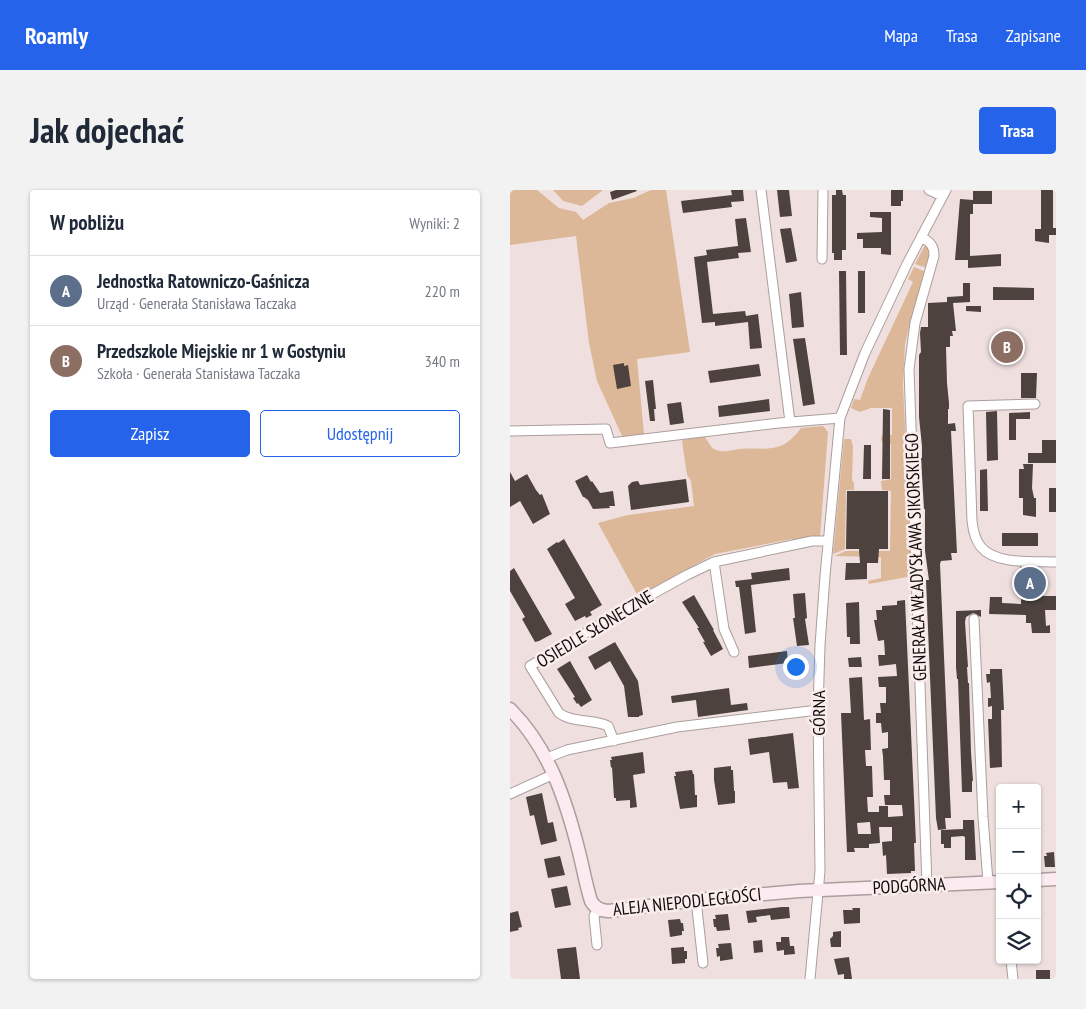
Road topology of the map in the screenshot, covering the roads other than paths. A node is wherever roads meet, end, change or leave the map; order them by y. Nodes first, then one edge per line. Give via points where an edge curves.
1 (762, 190) edge
2 (823, 190) edge
3 (929, 190) edge
4 (944, 193) edge
5 (921, 237) junction
6 (822, 259) dead end
7 (1035, 404) dead end
8 (840, 418) junction
9 (790, 422) junction
10 (510, 431) edge
11 (828, 540) junction
12 (714, 562) junction
13 (1056, 562) edge
14 (974, 619) dead end
15 (734, 652) dead end
16 (510, 709) edge
17 (818, 710) junction
18 (614, 741) junction
19 (547, 758) junction
20 (554, 774) junction
21 (510, 794) edge
22 (1056, 879) edge
23 (1041, 880) edge
24 (994, 882) edge
25 (927, 886) junction
26 (818, 890) junction
27 (696, 900) junction
28 (598, 909) junction
29 (597, 945) dead end
30 (703, 963) dead end
31 (1011, 964) edge
32 (810, 979) edge
33 (1013, 979) edge

1 - 9 street
2 - 6 street
3 - 4 street
4 - 5 street
5 - 8 street via 865,353
5 - 25 street, GENERAŁA WŁADYSŁAWA SIKORSKIEGO via 934,247 915,323 910,369
7 - 13 street via 968,406 972,521 980,546 989,554 1004,559
8 - 9 street
8 - 11 street, GÓRNA
9 - 10 street via 610,443 606,429 600,428
11 - 12 street, OSIEDLE SŁONECZNE
11 - 17 street, GÓRNA
12 - 15 street via 724,629
12 - 18 street, OSIEDLE SŁONECZNE via 530,666 559,713 564,717 608,726
14 - 24 street via 983,817
16 - 19 street, ALEJA NIEPODLEGŁOŚCI
17 - 18 street via 677,727
17 - 26 street, GÓRNA
18 - 19 street via 566,750
19 - 20 street, ALEJA NIEPODLEGŁOŚCI
20 - 21 street
20 - 28 street, ALEJA NIEPODLEGŁOŚCI via 576,840 590,898
22 - 23 street
24 - 25 street, PODGÓRNA
25 - 26 street, PODGÓRNA
26 - 27 street, ALEJA NIEPODLEGŁOŚCI
26 - 32 street, GÓRNA
27 - 28 street, ALEJA NIEPODLEGŁOŚCI via 609,911
27 - 30 street
28 - 29 street via 594,916
31 - 33 street

